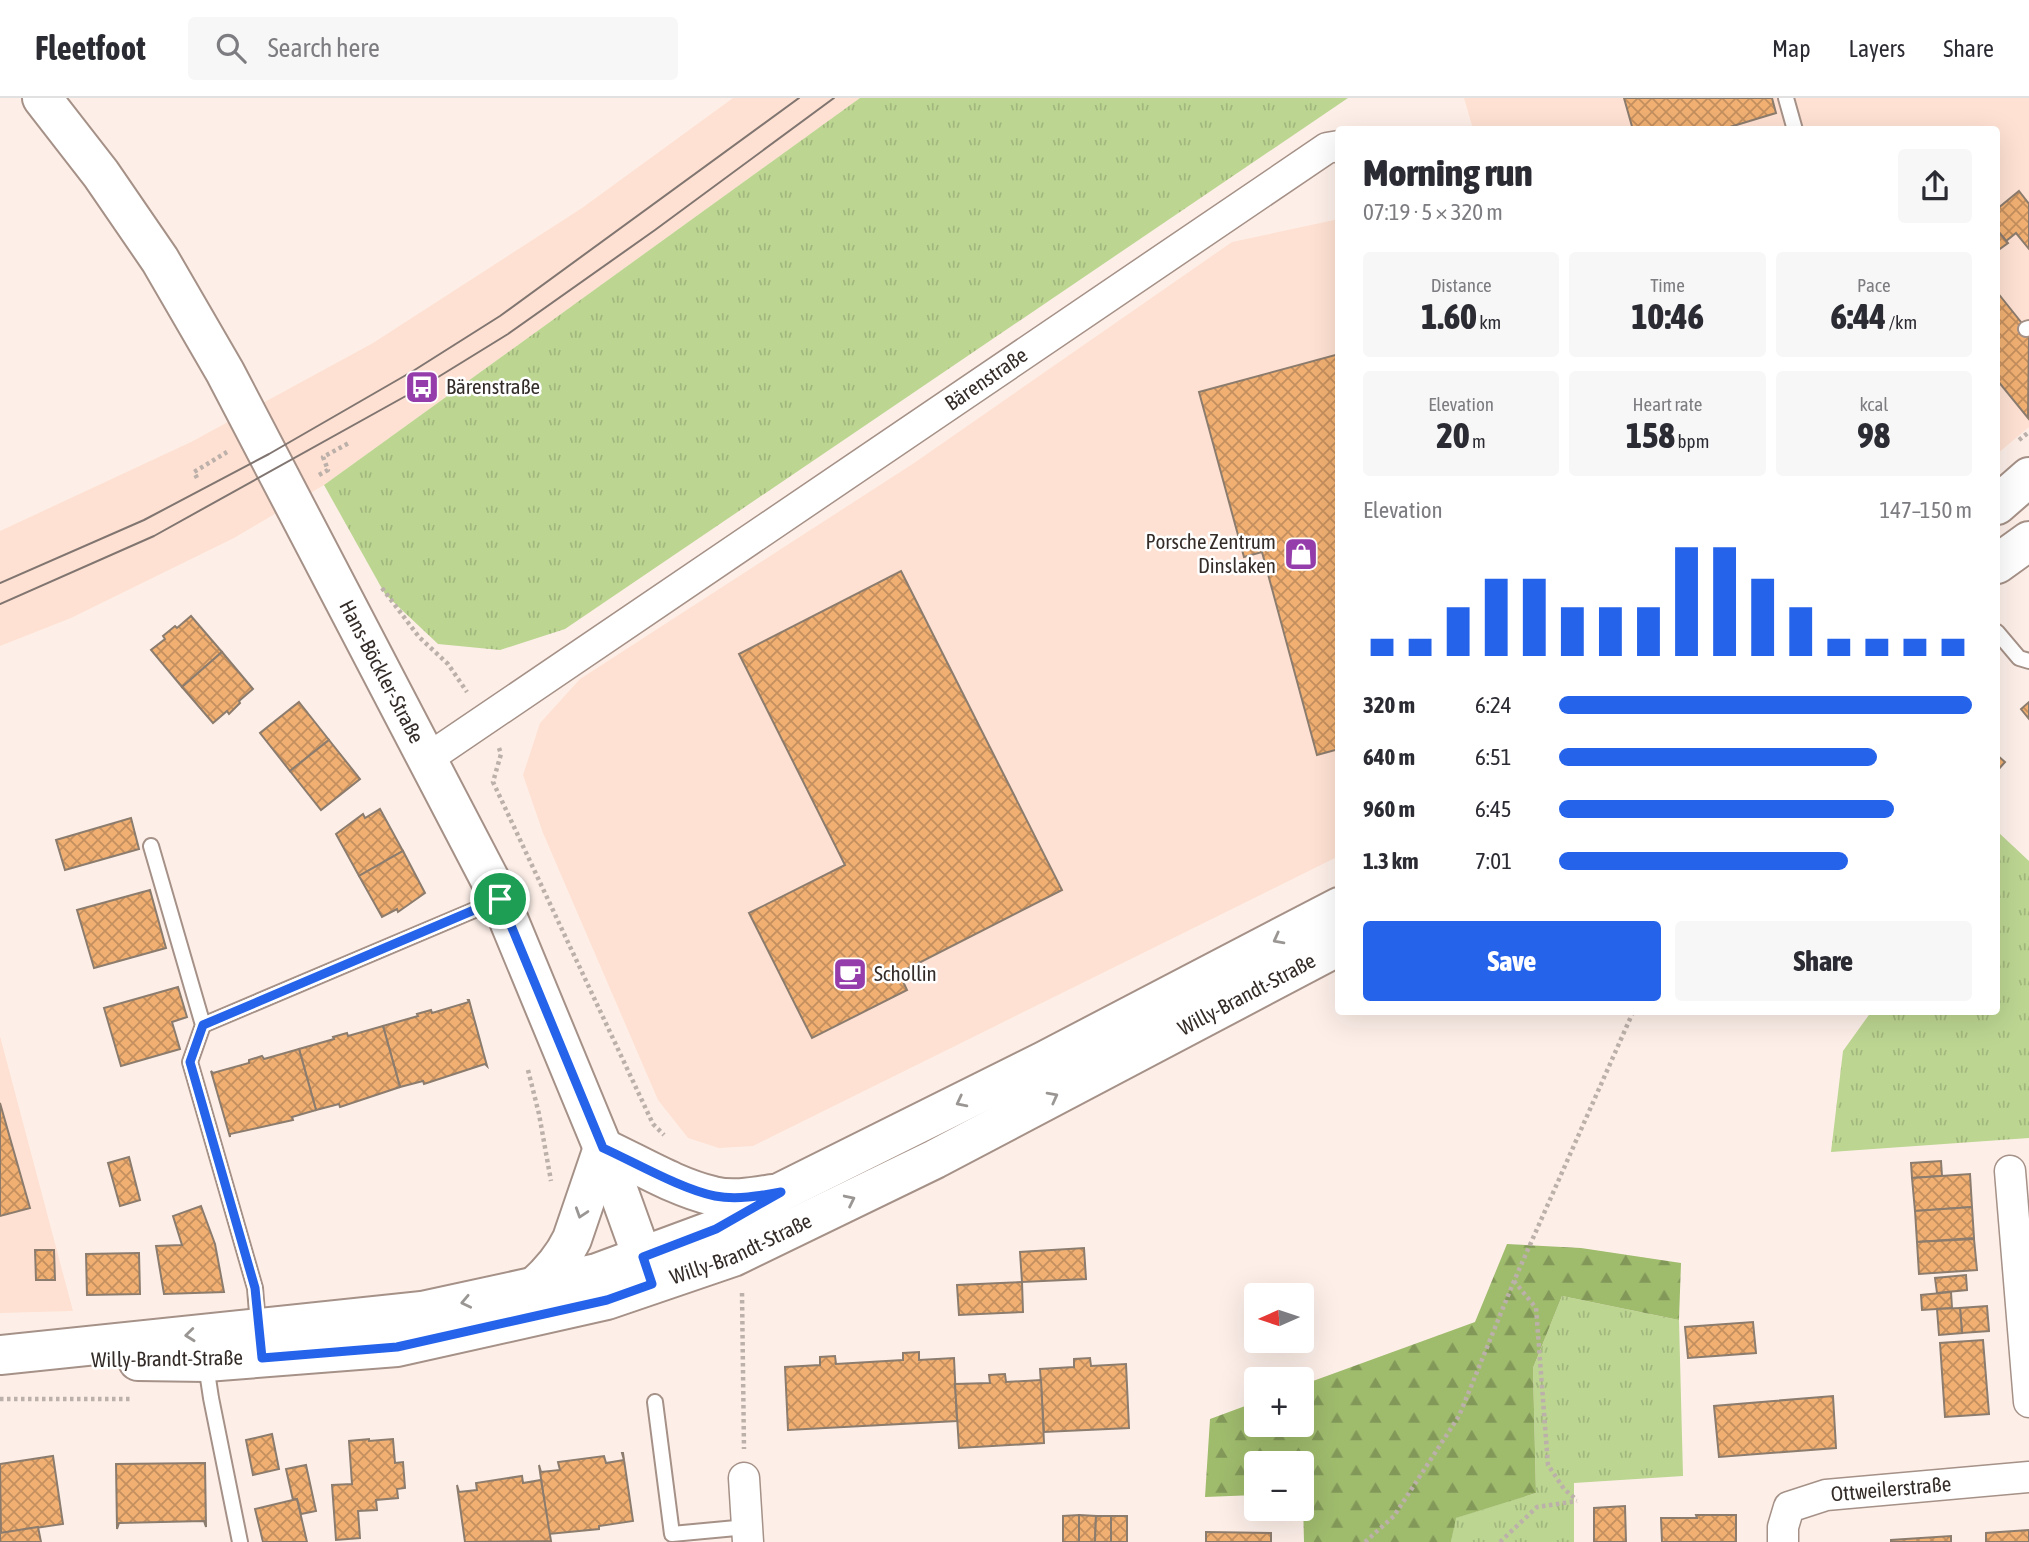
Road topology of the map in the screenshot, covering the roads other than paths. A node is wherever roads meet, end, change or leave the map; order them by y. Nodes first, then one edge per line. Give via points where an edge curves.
1 (41, 98) edge
2 (1786, 98) edge
3 (1793, 126) edge
4 (1335, 147) edge
5 (2029, 477) edge
6 (2000, 502) edge
7 (2029, 541) edge
8 (2000, 562) edge
9 (2000, 636) edge
10 (2029, 661) edge
11 (427, 759) junction
12 (151, 846) dead end
13 (500, 899) junction
14 (1335, 909) edge
15 (1335, 948) edge
16 (203, 1025) junction
17 (603, 1148) junction
18 (2010, 1171) dead end
19 (781, 1192) junction
20 (647, 1270) junction
21 (533, 1288) junction
22 (260, 1343) junction
23 (0, 1357) edge
24 (206, 1362) junction
25 (655, 1402) dead end
26 (2029, 1402) edge
27 (2029, 1477) edge
28 (744, 1478) road end
29 (748, 1534) edge
30 (240, 1542) edge
31 (1783, 1542) edge

1 - 11 main road, Hans-Böckler-Straße via 160,260 212,349
2 - 3 lane
4 - 11 street, Bärenstraße via 1315,155
5 - 6 main road
7 - 8 main road
9 - 10 lane via 2019,658
11 - 13 main road, Hans-Böckler-Straße
12 - 16 lane
13 - 16 lane
13 - 17 main road, Hans-Böckler-Straße
14 -> 19 main road, Willy-Brandt-Straße
20 -> 15 main road, Willy-Brandt-Straße via 733,1257 935,1160
16 - 22 lane via 190,1062 255,1288
17 - 19 main road via 714,1196 743,1198
17 - 20 main road, Hans-Böckler-Straße
17 -> 21 main road via 572,1239
18 - 26 street
19 - 20 main road, Willy-Brandt-Straße
20 - 21 main road, Willy-Brandt-Straße via 597,1273
20 - 22 main road, Willy-Brandt-Straße via 607,1300 397,1347
21 -> 22 main road, Willy-Brandt-Straße
22 -> 23 main road
22 - 24 main road, Willy-Brandt-Straße
23 - 24 main road, Willy-Brandt-Straße
24 - 30 lane
25 - 29 lane via 672,1534
27 - 31 street, Ottweilerstraße via 1826,1495 1789,1507
28 - 29 street

